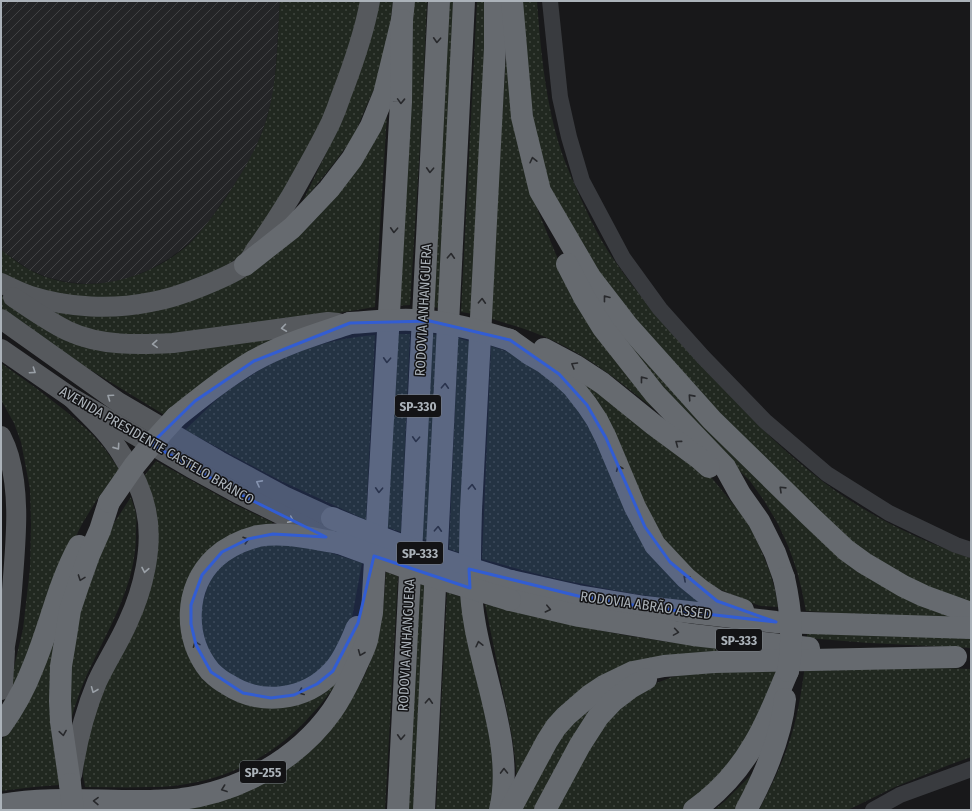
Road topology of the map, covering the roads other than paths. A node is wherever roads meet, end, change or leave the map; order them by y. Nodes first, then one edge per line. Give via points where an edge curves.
1 (370, 1) edge
2 (439, 1) edge
3 (464, 1) edge
4 (495, 1) edge
5 (512, 1) edge
6 (550, 1) edge
7 (403, 10) edge
8 (540, 191) junction
9 (245, 265) junction
10 (1, 283) edge
11 (1, 289) edge
12 (1, 319) edge
13 (350, 323) junction
14 (510, 340) junction
15 (1, 350) edge
16 (72, 398) junction
17 (1, 436) edge
18 (740, 494) junction
19 (109, 502) junction
20 (332, 518) joint
21 (340, 543) junction
22 (376, 546) junction
23 (971, 550) edge
24 (510, 590) junction
25 (971, 614) edge
26 (776, 622) junction
27 (971, 628) edge
28 (6, 645) junction
29 (964, 657) edge
30 (1, 665) edge
31 (687, 665) junction
32 (788, 671) junction
33 (1, 690) edge
34 (1, 726) edge
35 (971, 769) edge
36 (70, 784) junction
37 (1, 805) edge
38 (880, 808) edge
39 (73, 810) edge
40 (398, 810) edge
41 (424, 810) edge
42 (500, 810) edge
43 (510, 810) edge
44 (544, 810) edge
45 (694, 810) edge
46 (746, 810) edge

1 - 9 main road via 359,46 332,121 285,206
2 -> 40 highway, RODOVIA ANHANGUERA / SP-330
41 -> 3 highway, RODOVIA ANHANGUERA / SP-330
42 -> 4 highway via 504,776 503,757 475,626 469,561 496,48
8 -> 5 highway via 522,117
6 - 23 street via 560,97 582,181 623,258 660,309 765,421 827,474 889,513
7 - 9 highway via 384,94 371,126 352,159 292,228
7 -> 22 highway, SP-330 via 402,102
18 -> 8 highway via 725,467 655,394 603,328 567,265 552,232
25 -> 8 highway via 903,586 846,550 712,420 627,325 590,278
9 - 10 main road via 191,291 132,305 100,306 50,301
13 -> 11 main road via 328,322 173,343 127,344 94,339 69,331
20 -> 12 main road, AVENIDA PRESIDENTE CASTELO BRANCO via 219,461 118,402
13 - 14 highway, bridge via 430,321 473,329
13 - 19 highway, bridge via 276,350 254,361 195,401 156,439
18 -> 14 highway via 700,459 602,383 547,350
26 -> 14 highway via 717,601 686,578 670,562 655,545 645,527 606,438 587,405 559,374
15 -> 16 main road, AVENIDA PRESIDENTE CASTELO BRANCO
16 -> 21 main road, AVENIDA PRESIDENTE CASTELO BRANCO via 237,493
16 -> 36 main road via 112,440 122,455 138,484 149,529 142,583 128,622 98,681 81,725
17 - 28 main road via 9,454 16,491 15,546
18 - 32 highway, bridge via 759,521 784,578 792,625
19 - 34 highway via 87,531 73,557 34,667
19 -> 36 highway via 70,610 66,636 60,701
20 - 24 highway, RODOVIA ABRÃO ASSED / SP-333, bridge via 460,566
22 -> 21 highway, RODOVIA ABRÃO ASSED via 370,579 352,639 334,671 325,678 294,695 271,698 242,693 222,682 211,672 200,656 192,635 191,614 197,584 215,558 239,542 268,535 292,535
21 - 24 highway, RODOVIA ABRÃO ASSED / SP-333, bridge via 422,573
22 -> 37 highway, SP-255 via 372,613 366,642 343,693 333,710 308,739 268,770 214,793 182,799 56,800
24 - 26 highway, RODOVIA ABRÃO ASSED / SP-333 via 578,596 645,607
24 -> 29 highway, RODOVIA ABRÃO ASSED / SP-333 via 602,620 694,635 825,650
26 - 27 highway, RODOVIA ABRÃO ASSED / SP-333
28 - 30 main road
28 - 33 main road
29 - 31 highway via 714,662
31 - 43 highway via 633,672 604,686 576,706 556,727 547,741
31 - 44 highway via 643,680 613,701 588,730
32 - 45 highway via 766,721 739,767
32 - 46 highway via 783,716 775,745 760,784
35 - 38 street via 900,794
36 - 39 highway, bridge

